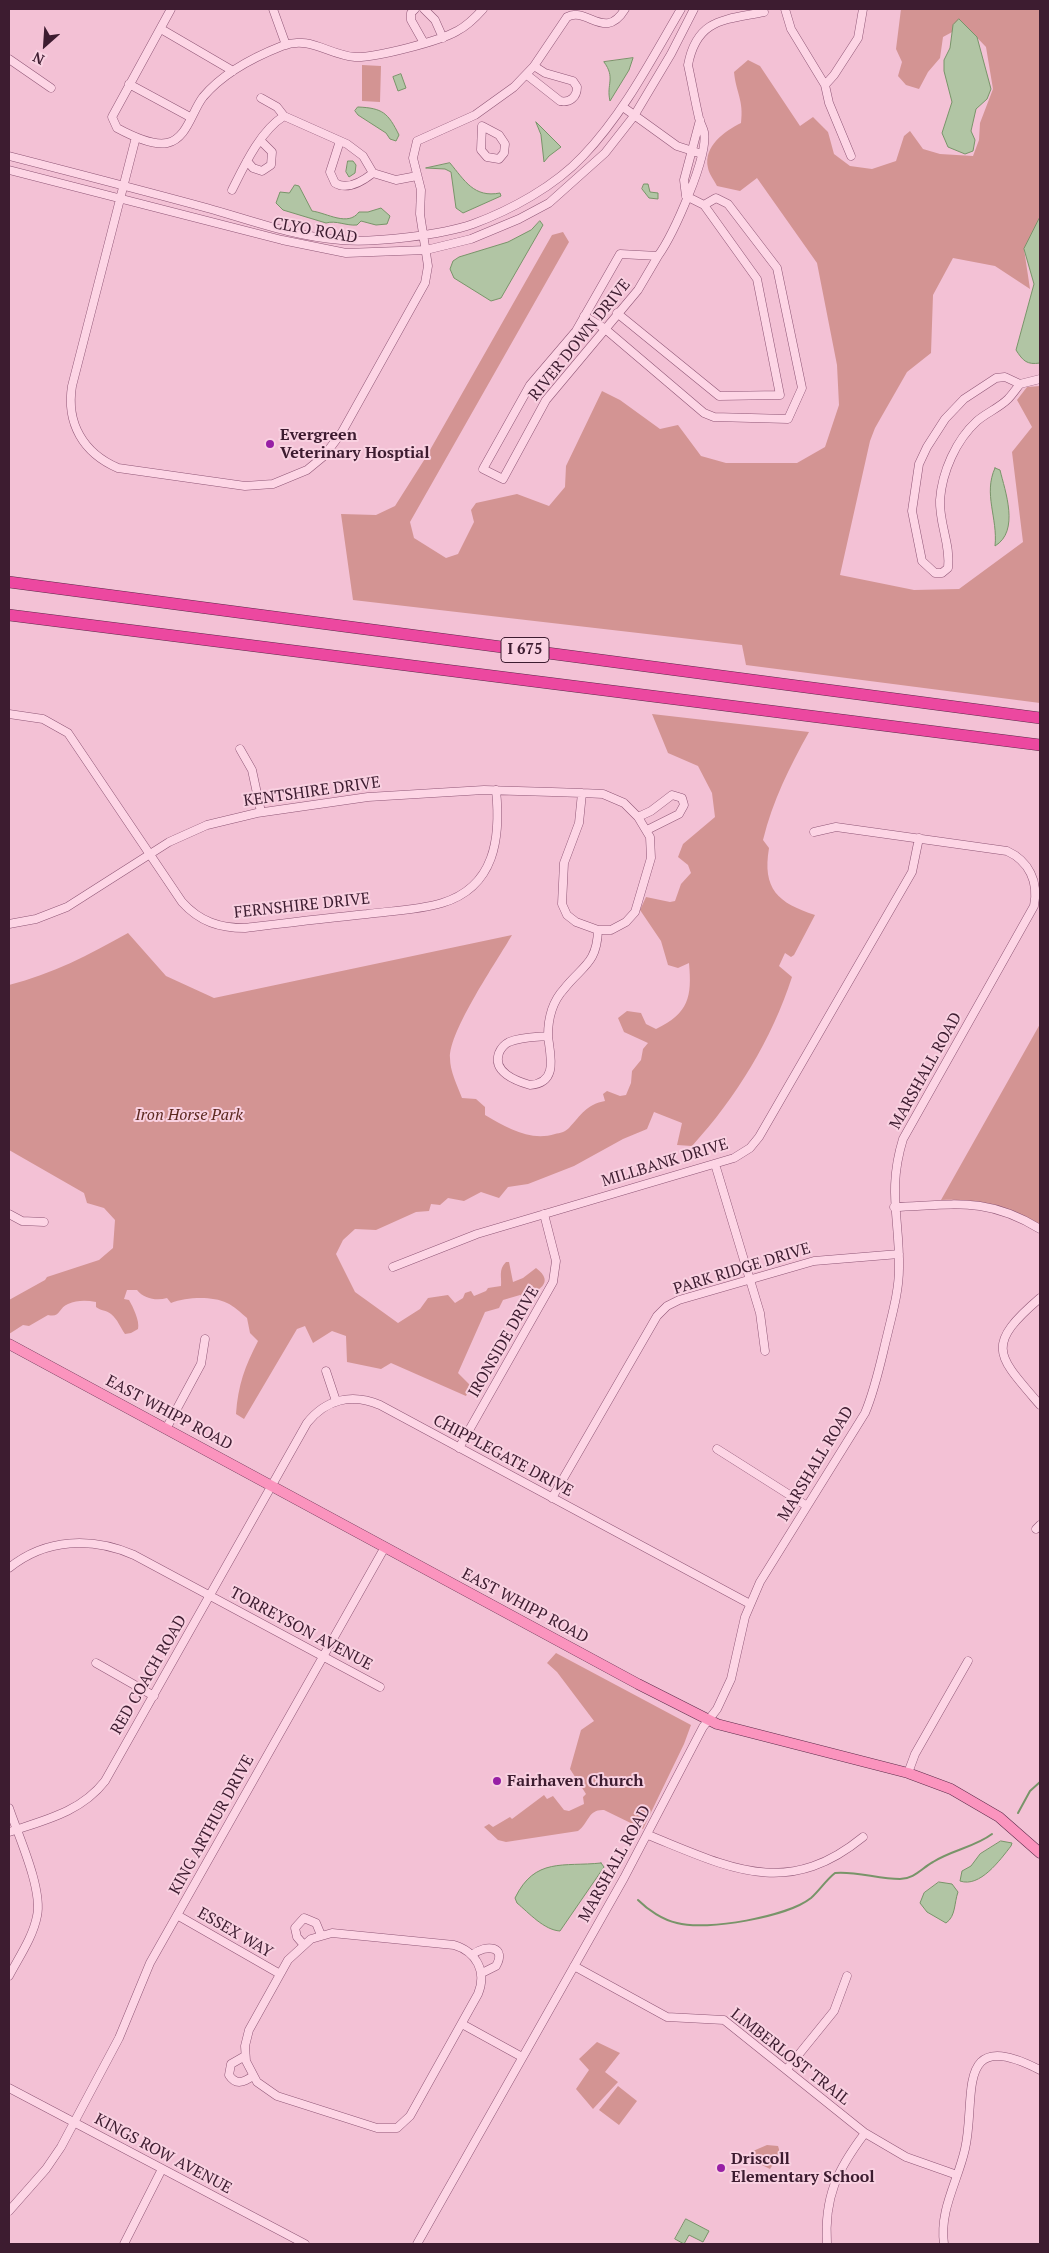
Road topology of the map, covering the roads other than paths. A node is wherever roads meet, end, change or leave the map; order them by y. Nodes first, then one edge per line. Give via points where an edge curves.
1 (171, 9) edge
2 (273, 9) edge
3 (415, 9) edge
4 (424, 9) edge
5 (483, 9) edge
6 (625, 9) edge
7 (680, 9) edge
8 (694, 9) edge
9 (785, 9) edge
10 (863, 9) edge
11 (748, 12) edge
12 (764, 12) dead end
13 (161, 29) junction
14 (443, 38) junction
15 (424, 43) junction
16 (286, 45) junction
17 (9, 59) edge
18 (534, 66) junction
19 (233, 71) junction
20 (527, 75) junction
21 (129, 84) junction
22 (825, 85) junction
23 (51, 88) dead end
24 (261, 98) dead end
25 (623, 107) junction
26 (475, 115) junction
27 (284, 116) junction
28 (634, 116) junction
29 (190, 117) junction
30 (700, 120) junction
31 (482, 126) dead end
32 (136, 136) junction
33 (261, 141) junction
34 (340, 141) junction
35 (691, 151) junction
36 (702, 154) junction
37 (9, 156) edge
38 (852, 156) dead end
39 (247, 161) junction
40 (9, 170) edge
41 (373, 173) junction
42 (417, 176) junction
43 (123, 185) junction
44 (232, 190) dead end
45 (686, 196) junction
46 (120, 198) junction
47 (704, 204) junction
48 (423, 234) junction
49 (426, 250) junction
50 (658, 256) junction
51 (617, 313) junction
52 (584, 316) junction
53 (604, 328) junction
54 (1040, 379) edge
55 (1020, 384) junction
56 (9, 582) edge
57 (9, 615) edge
58 (9, 714) edge
59 (1040, 718) edge
60 (1040, 745) edge
61 (240, 749) dead end
62 (496, 790) junction
63 (582, 793) junction
64 (261, 812) junction
65 (638, 817) junction
66 (647, 830) junction
67 (814, 832) dead end
68 (919, 838) junction
69 (151, 855) junction
70 (9, 924) edge
71 (598, 930) junction
72 (548, 1036) junction
73 (715, 1164) junction
74 (894, 1207) junction
75 (9, 1214) edge
76 (544, 1214) junction
77 (44, 1222) dead end
78 (1040, 1230) edge
79 (899, 1254) junction
80 (393, 1267) dead end
81 (750, 1280) junction
82 (1040, 1298) edge
83 (205, 1339) dead end
84 (9, 1344) edge
85 (766, 1351) dead end
86 (326, 1371) dead end
87 (336, 1401) junction
88 (1040, 1406) edge
89 (166, 1429) junction
90 (459, 1448) junction
91 (717, 1450) dead end
92 (272, 1486) junction
93 (552, 1498) junction
94 (807, 1506) junction
95 (385, 1547) junction
96 (9, 1568) edge
97 (210, 1596) junction
98 (750, 1604) junction
99 (323, 1657) junction
100 (968, 1661) dead end
101 (96, 1663) dead end
102 (380, 1687) dead end
103 (154, 1696) junction
104 (709, 1719) junction
105 (908, 1773) junction
106 (9, 1808) edge
107 (12, 1831) edge
108 (648, 1835) junction
109 (863, 1837) dead end
110 (1040, 1853) edge
111 (177, 1915) junction
112 (321, 1935) junction
113 (303, 1944) junction
114 (472, 1955) junction
115 (574, 1966) junction
116 (482, 1973) junction
117 (280, 1974) junction
118 (9, 1976) edge
119 (847, 1976) dead end
120 (462, 2024) junction
121 (246, 2056) junction
122 (522, 2058) junction
123 (787, 2069) junction
124 (1040, 2070) edge
125 (253, 2076) junction
126 (9, 2088) edge
127 (74, 2122) junction
128 (865, 2133) junction
129 (162, 2169) junction
130 (957, 2175) junction
131 (9, 2210) edge
132 (124, 2244) edge
133 (305, 2244) edge
134 (416, 2244) edge
135 (827, 2244) edge
136 (944, 2244) edge

1 - 13 street
2 - 16 street
3 - 15 street via 411,20
4 - 14 street via 435,20
5 - 14 street via 467,25
6 - 18 street via 608,23 594,22 578,15 567,17
7 - 25 street, CLYO ROAD
8 - 28 street, CLYO ROAD
9 - 22 street via 791,29
10 - 22 street via 858,38
11 - 12 street, RIVER DOWN DRIVE
11 - 30 street, RIVER DOWN DRIVE via 708,26 690,56 688,65
13 - 19 street
13 - 21 street
14 - 15 street
15 - 16 street via 354,57 313,43
16 - 19 street
17 - 23 street
18 - 20 street
18 - 20 street via 545,73 573,81 577,87 574,96 568,101 560,101
19 - 29 street via 210,89
20 - 26 street
21 - 29 street
21 - 32 street via 114,111 112,122 117,128
22 - 38 street via 829,103
24 - 27 street via 277,107
25 - 28 street
25 - 48 street, CLYO ROAD via 581,157 548,185 472,224
26 - 31 street
26 - 42 street via 417,141 413,158
27 - 33 street
27 - 34 street
28 - 35 street via 677,146
28 - 49 street, CLYO ROAD via 600,158 549,203 471,239
29 - 32 street via 180,135 168,143
30 - 35 street, RIVER DOWN DRIVE
30 - 36 street, RIVER DOWN DRIVE via 705,133
32 - 43 street
33 - 39 street
33 - 39 street via 272,152 271,165 262,171
34 - 41 street via 357,150
34 - 41 street via 330,172 335,184 348,186
35 - 36 street
35 - 45 street, RIVER DOWN DRIVE via 684,180
36 - 45 street, RIVER DOWN DRIVE via 694,183
37 - 43 street, CLYO ROAD
39 - 44 street
40 - 46 street, CLYO ROAD
41 - 42 street via 396,180
42 - 48 street via 421,190
43 - 46 street
43 - 48 street, CLYO ROAD via 301,234 379,240
45 - 47 street
45 - 50 street, RIVER DOWN DRIVE via 673,232
46 - 49 street, CLYO ROAD via 282,240 346,253
46 - 49 street via 72,386 70,406 74,425 90,450 107,463 131,471 259,486 284,482 316,464 342,432 425,283 428,270
47 - 51 street via 757,279 780,394 719,396
47 - 53 street via 716,198 728,204 777,268 802,388 788,419 714,417 704,413
48 - 49 street
50 - 51 street, RIVER DOWN DRIVE via 638,290
50 - 52 street, RIVER DOWN DRIVE via 620,254
51 - 53 street, RIVER DOWN DRIVE
52 - 53 street
52 - 53 street, RIVER DOWN DRIVE via 576,331 530,385 483,469 503,480 546,400
54 - 55 street
55 - 55 street via 1010,398 977,422 949,462 940,500 941,523 950,556 948,568 942,573 935,573 922,561 912,511 919,464 945,419 964,398 996,378 1005,377
56 - 59 highway, I 675
57 - 60 highway, I 675
58 - 69 street, FERNSHIRE DRIVE via 43,719 68,733
61 - 64 street via 252,770
62 - 63 street, KENTSHIRE DRIVE
62 - 64 street, KENTSHIRE DRIVE via 368,796
62 - 69 street, FERNSHIRE DRIVE via 497,836 487,868 462,894 432,906 245,928 224,927 205,921 189,910
63 - 65 street, KENTSHIRE DRIVE via 614,798
63 - 71 street via 579,822 564,863 562,904 571,919
64 - 69 street, KENTSHIRE DRIVE via 201,827 169,842
65 - 66 street, KENTSHIRE DRIVE
65 - 66 street via 672,795 682,798 684,805 680,812
66 - 71 street via 652,853 635,912 618,927
67 - 68 street, MARSHALL ROAD via 836,827
68 - 73 street, MILLBANK DRIVE via 912,872 760,1137 742,1154
68 - 74 street, MARSHALL ROAD via 999,848 1014,854 1030,870 1036,897 1030,914 907,1131 895,1171
69 - 70 street, KENTSHIRE DRIVE via 68,907 36,919
71 - 72 street via 591,962 564,989 554,1005
72 - 72 street via 551,1070 546,1079 530,1085 504,1074 498,1057 504,1045 514,1040
73 - 76 street, MILLBANK DRIVE
73 - 81 street
74 - 78 street via 950,1203 979,1205 1011,1214
74 - 79 street, MARSHALL ROAD
75 - 77 street via 22,1221
76 - 80 street, MILLBANK DRIVE via 477,1234
76 - 90 street, IRONSIDE DRIVE via 556,1261 553,1282
79 - 81 street, PARK RIDGE DRIVE via 827,1258
79 - 94 street, MARSHALL ROAD via 896,1296 871,1399 859,1424
81 - 85 street via 760,1313
81 - 93 street, PARK RIDGE DRIVE via 679,1300 661,1311
82 - 88 street via 1009,1327 1003,1349 1010,1371
83 - 89 street via 201,1364
84 - 89 main road, EAST WHIPP ROAD
86 - 87 street
87 - 90 street, CHIPPLEGATE DRIVE via 351,1398 372,1402
87 - 92 street, CHIPPLEGATE DRIVE via 321,1408 307,1423
89 - 92 main road, EAST WHIPP ROAD
90 - 93 street, CHIPPLEGATE DRIVE
91 - 94 street
92 - 95 main road, EAST WHIPP ROAD
92 - 97 street, RED COACH ROAD
93 - 98 street, CHIPPLEGATE DRIVE
94 - 98 street, MARSHALL ROAD
95 - 99 street, KING ARTHUR DRIVE
95 - 104 main road, EAST WHIPP ROAD
96 - 97 street, TORREYSON AVENUE via 50,1547 75,1542 99,1544 134,1555
97 - 99 street, TORREYSON AVENUE
97 - 103 street, RED COACH ROAD
98 - 104 street, MARSHALL ROAD via 731,1679
99 - 102 street, TORREYSON AVENUE
99 - 111 street, KING ARTHUR DRIVE
100 - 105 street via 915,1754
101 - 103 street
103 - 107 street, RED COACH ROAD via 109,1774 93,1795 64,1813
104 - 105 main road, EAST WHIPP ROAD via 717,1724
104 - 108 street, MARSHALL ROAD
105 - 110 main road, EAST WHIPP ROAD via 983,1807 1015,1829
106 - 107 street
107 - 118 street via 37,1891 38,1906 32,1932
108 - 109 street via 730,1867 764,1873 793,1872 817,1865
108 - 115 street, MARSHALL ROAD
111 - 117 street, ESSEX WAY
111 - 127 street, KING ARTHUR DRIVE via 150,1963 119,2038
112 - 113 street
112 - 113 street via 316,1923 304,1918 295,1928
112 - 114 street via 346,1933 454,1945
113 - 117 street
114 - 116 street
114 - 116 street via 483,1947 496,1951 496,1966
115 - 122 street, MARSHALL ROAD
115 - 123 street, LIMBERLOST TRAIL via 667,2017 724,2020
116 - 120 street via 480,1988
117 - 121 street via 249,2030
119 - 123 street via 834,2011
120 - 122 street
120 - 125 street via 410,2116 402,2125 391,2129 377,2128 278,2096 263,2088
121 - 125 street
121 - 125 street via 231,2064 229,2075 236,2082
122 - 134 street, MARSHALL ROAD
123 - 128 street, LIMBERLOST TRAIL
124 - 130 street via 1020,2059 1002,2055 991,2057 977,2068 971,2082 968,2134
126 - 127 street, KINGS ROW AVENUE
127 - 129 street, KINGS ROW AVENUE
127 - 131 street, KING ARTHUR DRIVE via 46,2169
128 - 130 street, LIMBERLOST TRAIL via 906,2157
128 - 135 street via 842,2165 832,2188
129 - 132 street
129 - 133 street, KINGS ROW AVENUE
130 - 136 street via 944,2214

